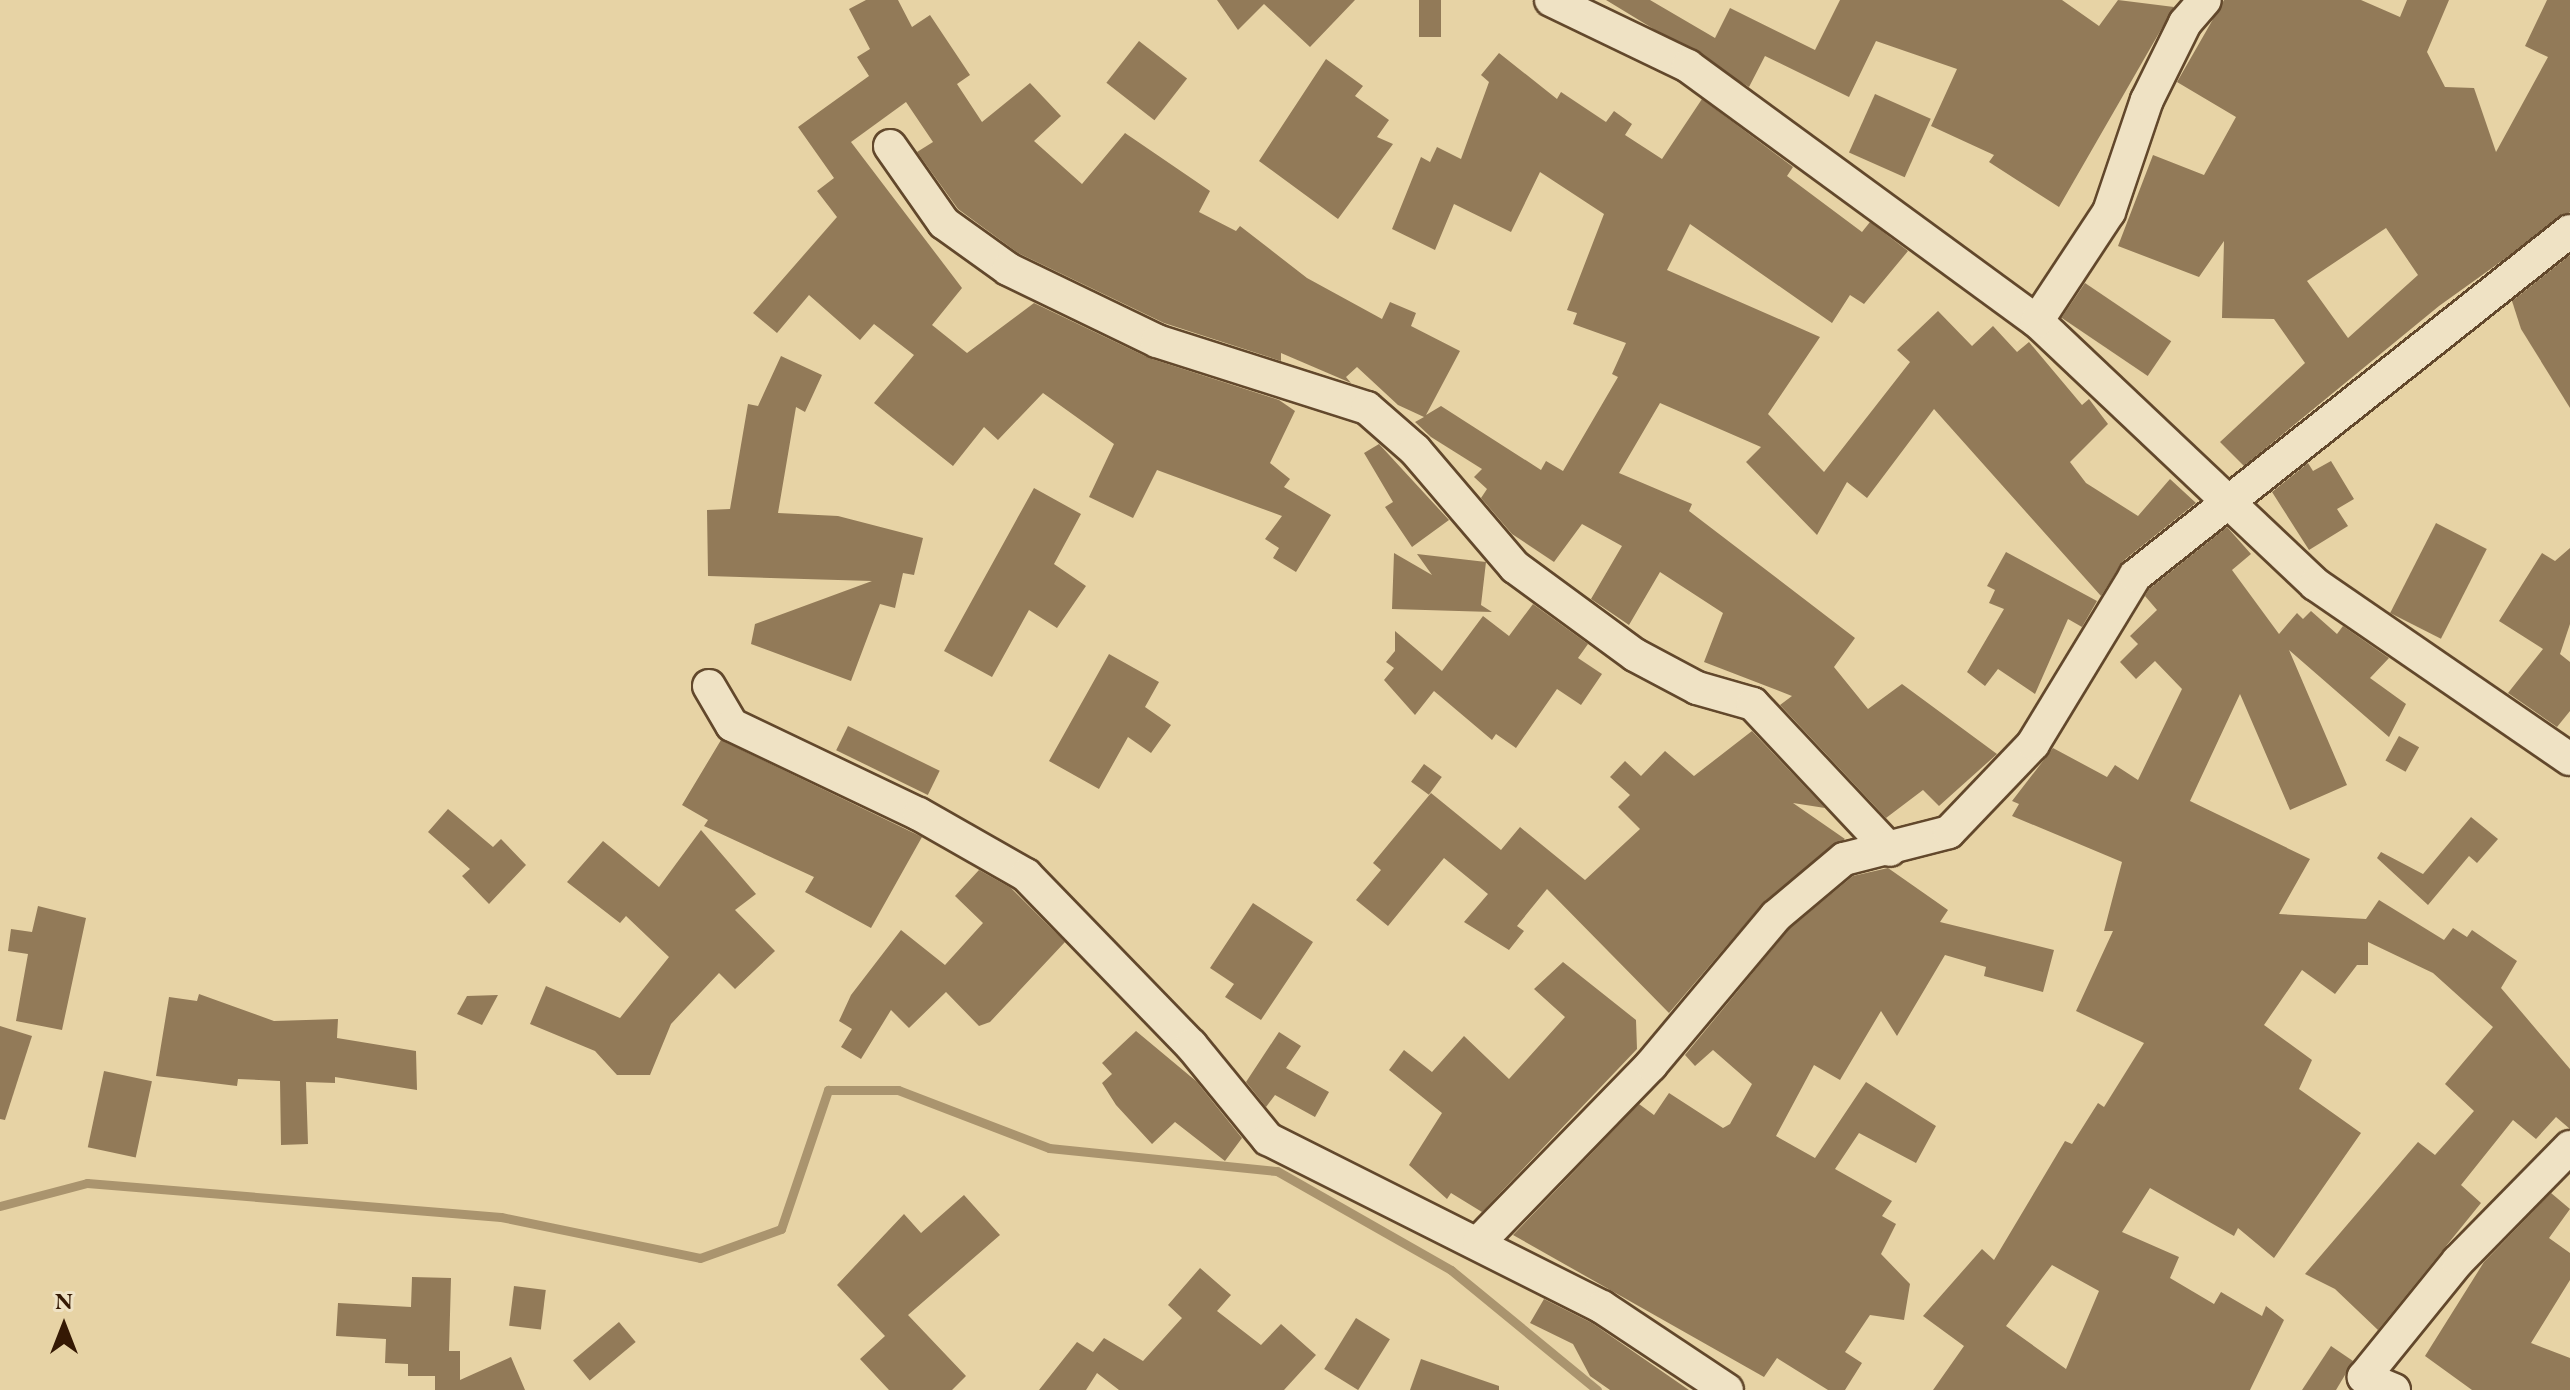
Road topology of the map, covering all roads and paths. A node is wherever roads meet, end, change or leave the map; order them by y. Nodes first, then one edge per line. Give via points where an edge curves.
1 (1551, 0) edge
2 (2205, 0) edge
3 (890, 146) dead end
4 (2570, 231) edge
5 (2037, 321) junction
6 (2231, 501) junction
7 (709, 686) dead end
8 (2570, 759) edge
9 (1890, 850) junction
10 (2570, 1147) edge
11 (1479, 1242) junction
12 (2360, 1384) edge
13 (1727, 1390) edge
14 (2394, 1390) edge

1 - 5 street via 1688,66
2 - 5 street via 2185,23 2147,100 2109,212
3 - 9 street via 944,223 1008,269 1157,341 1367,408 1415,450 1515,567 1635,655 1697,688 1753,704
4 - 6 street
5 - 6 street
6 - 8 street via 2315,584
6 - 9 street via 2135,576 2033,744 1949,832
7 - 11 street via 732,725 919,814 1026,875 1191,1045 1268,1139
9 - 11 street via 1844,859 1776,916 1651,1065
10 - 12 street via 2458,1261
11 - 13 street via 1602,1307
12 - 14 street

